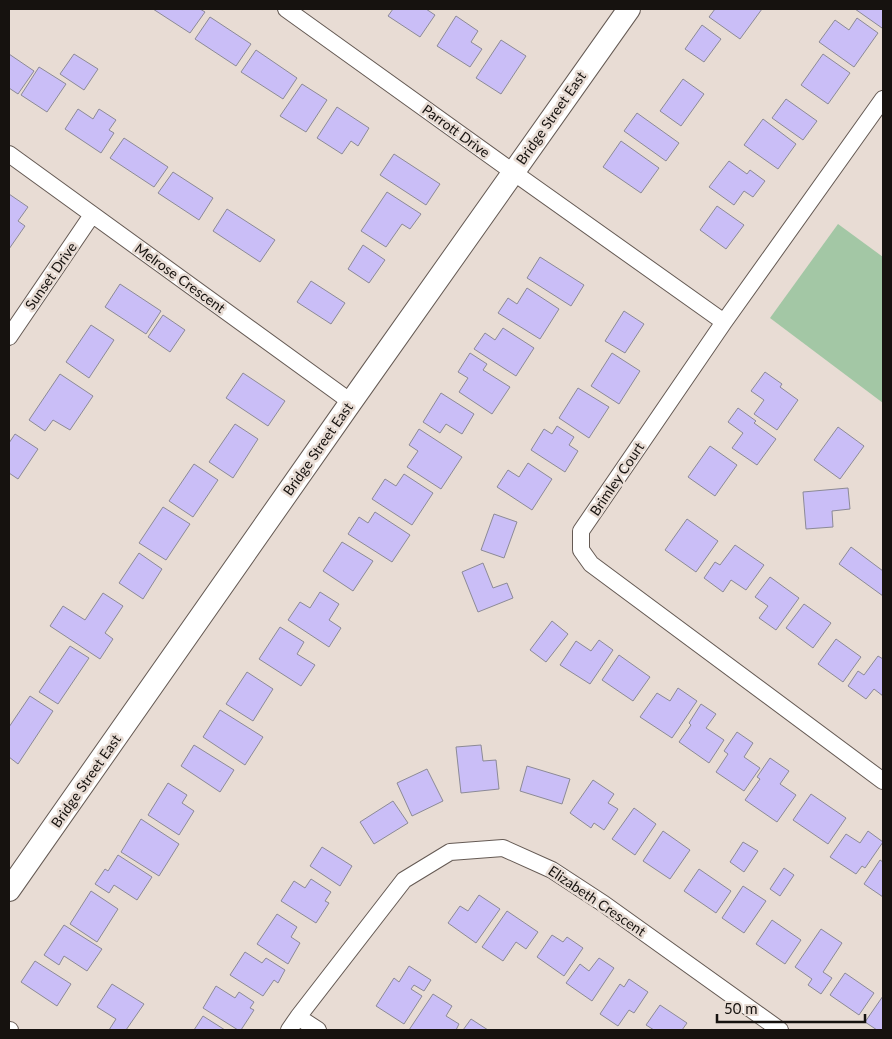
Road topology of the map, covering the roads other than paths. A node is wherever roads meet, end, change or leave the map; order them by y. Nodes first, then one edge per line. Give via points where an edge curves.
1 (286, 9) edge
2 (629, 9) edge
3 (883, 99) edge
4 (9, 154) edge
5 (513, 172) junction
6 (92, 215) junction
7 (724, 322) junction
8 (9, 336) edge
9 (351, 402) junction
10 (883, 781) edge
11 (9, 890) edge
12 (293, 1023) edge
13 (318, 1030) edge
14 (780, 1030) edge

1 - 5 street, Parrott Drive
2 - 5 street, Bridge Street East
3 - 7 street, Brimley Court
4 - 6 street, Melrose Crescent
5 - 7 street, Parrott Drive
5 - 9 street, Bridge Street East
6 - 8 street, Sunset Drive
6 - 9 street, Melrose Crescent
7 - 10 street, Brimley Court via 581,531 581,550 591,564
9 - 11 street, Bridge Street East
12 - 13 street
12 - 14 street, Elizabeth Crescent via 404,880 450,852 503,848 552,870 604,904

